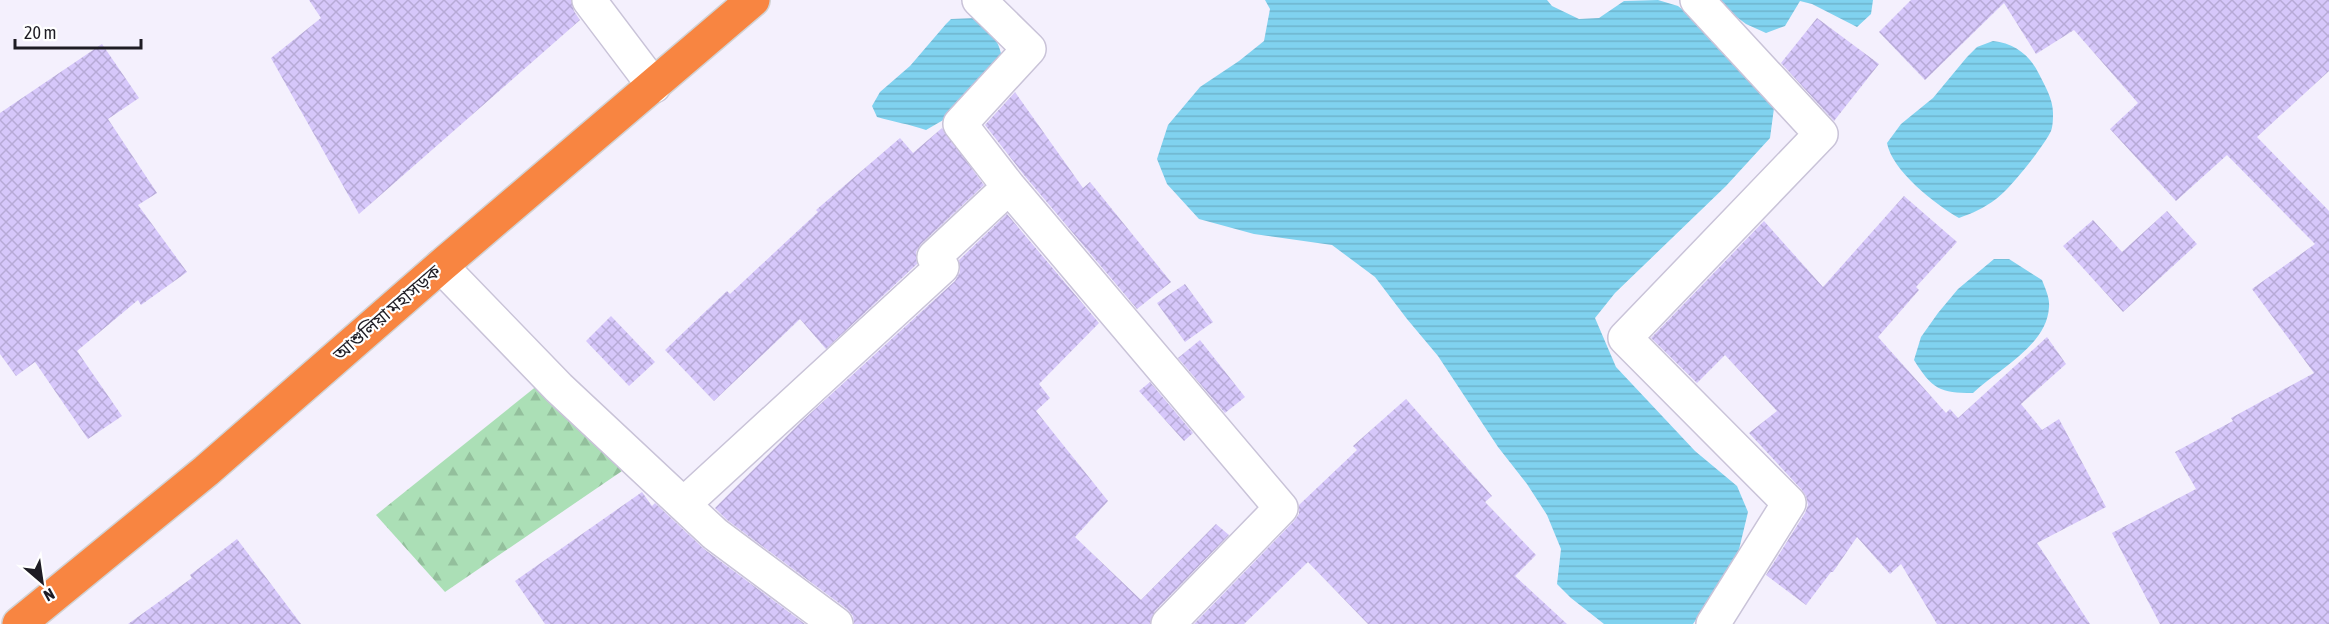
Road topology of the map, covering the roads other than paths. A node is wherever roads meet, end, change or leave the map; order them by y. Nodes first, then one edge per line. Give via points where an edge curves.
1 (589, 0) edge
2 (753, 0) edge
3 (979, 0) edge
4 (1697, 0) edge
5 (654, 86) junction
6 (1009, 187) junction
7 (441, 266) junction
8 (684, 504) junction
9 (19, 624) edge
10 (836, 624) edge
11 (1168, 624) edge
12 (1713, 624) edge

1 - 5 street
2 - 5 highway, আশুলিয়া মহাসড়ক
3 - 6 street via 1029,49 960,124
4 - 12 street via 1821,134 1625,338 1789,503
5 - 7 highway, আশুলিয়া মহাসড়ক
6 - 8 street via 934,257 942,267
6 - 11 street via 1281,508
7 - 8 street via 560,388
7 - 9 highway, আশুলিয়া মহাসড়ক via 206,471
8 - 10 street via 715,534

